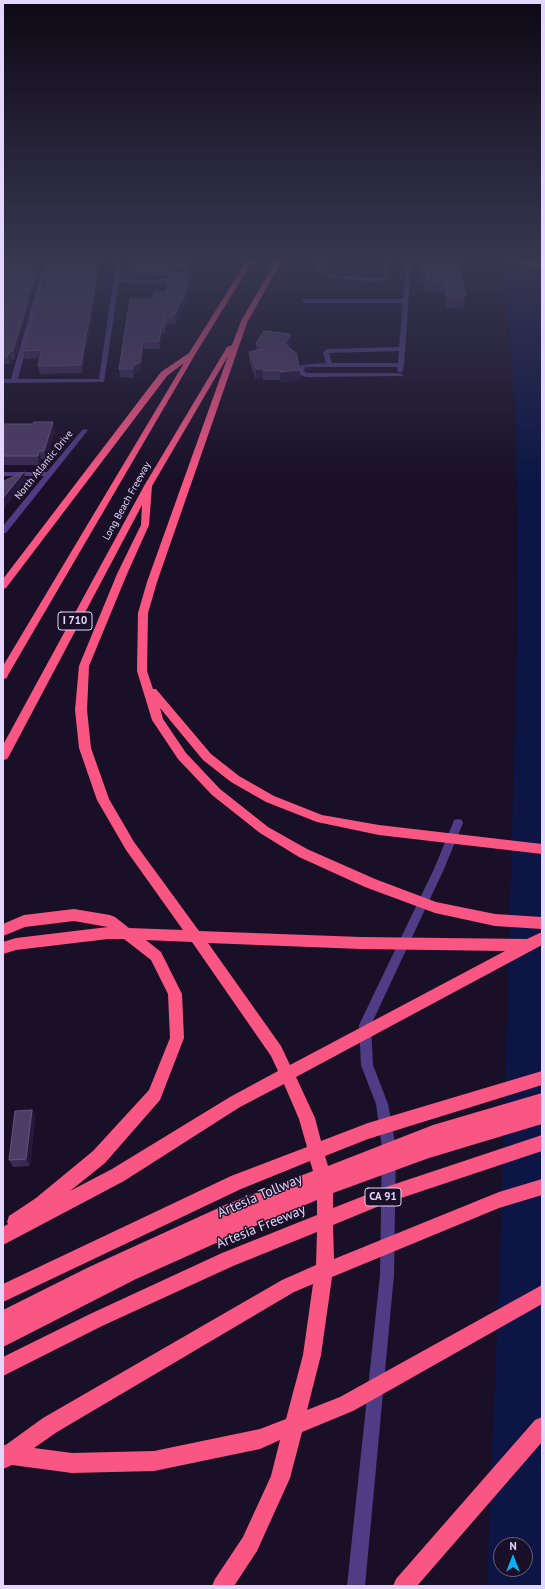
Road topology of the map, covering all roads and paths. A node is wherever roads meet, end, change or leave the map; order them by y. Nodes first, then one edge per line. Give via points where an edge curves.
1 (26, 336) edge
2 (109, 336) edge
3 (203, 336) edge
4 (235, 336) edge
5 (239, 336) edge
6 (403, 336) edge
7 (402, 349) junction
8 (193, 353) junction
9 (329, 365) junction
10 (401, 365) junction
11 (3, 381) edge
12 (14, 381) junction
13 (85, 430) dead end
14 (3, 474) edge
15 (49, 474) junction
16 (148, 486) junction
17 (3, 531) edge
18 (3, 586) edge
19 (3, 675) edge
20 (147, 686) junction
21 (3, 756) edge
22 (458, 823) dead end
23 (542, 848) edge
24 (542, 923) edge
25 (3, 930) edge
26 (542, 938) edge
27 (542, 945) edge
28 (3, 948) edge
29 (542, 1078) edge
30 (542, 1101) edge
31 (542, 1116) edge
32 (542, 1144) edge
33 (542, 1187) edge
34 (3, 1230) edge
35 (3, 1236) edge
36 (3, 1293) edge
37 (542, 1294) edge
38 (3, 1320) edge
39 (3, 1338) edge
40 (3, 1367) edge
41 (542, 1427) edge
42 (3, 1453) edge
43 (3, 1459) edge
44 (222, 1586) edge
45 (356, 1586) edge
46 (402, 1586) edge

1 - 12 street
2 - 12 street via 102,381
3 - 8 highway, Long Beach Freeway / I 710
4 - 16 highway, Long Beach Freeway / I 710
5 - 20 highway via 143,613 142,671
6 - 7 street
7 - 9 street via 329,350 326,352
7 - 10 street
8 - 18 highway via 164,374
8 - 19 highway, Long Beach Freeway / I 710
9 - 10 street
9 - 10 street via 306,365 301,371 307,375 400,377
11 - 12 street
13 - 15 street, North Atlantic Drive
14 - 15 street
15 - 17 street, North Atlantic Drive
16 - 21 highway, Long Beach Freeway / I 710
16 - 44 highway via 145,525 84,666 81,710 85,748 103,800 130,846 276,1051 307,1118 324,1186 325,1265 312,1355 280,1478 250,1544
20 - 23 highway via 207,757 235,779 270,799 321,819 379,830
20 - 24 highway via 158,720 182,756 216,792 270,834 303,853 370,883 435,907 495,920
22 - 45 street via 365,1025 366,1065 382,1104 389,1148 388,1275
25 - 34 highway via 24,921 74,914 110,921 156,956 175,994 177,1038 155,1094 99,1157 42,1204
26 - 35 highway via 235,1102 118,1175
27 - 28 highway via 361,943 108,933 16,944
29 - 36 highway via 368,1131 237,1182
30 - 38 highway, Artesia Tollway via 433,1133 231,1210 95,1273
31 - 39 highway, Artesia Tollway via 429,1150 352,1177 130,1273
32 - 40 highway, Artesia Freeway / CA 91 via 389,1194 228,1259 96,1320
33 - 43 highway via 499,1200 288,1286 50,1425
37 - 42 highway via 346,1404 260,1439 154,1461 72,1463
41 - 46 highway

